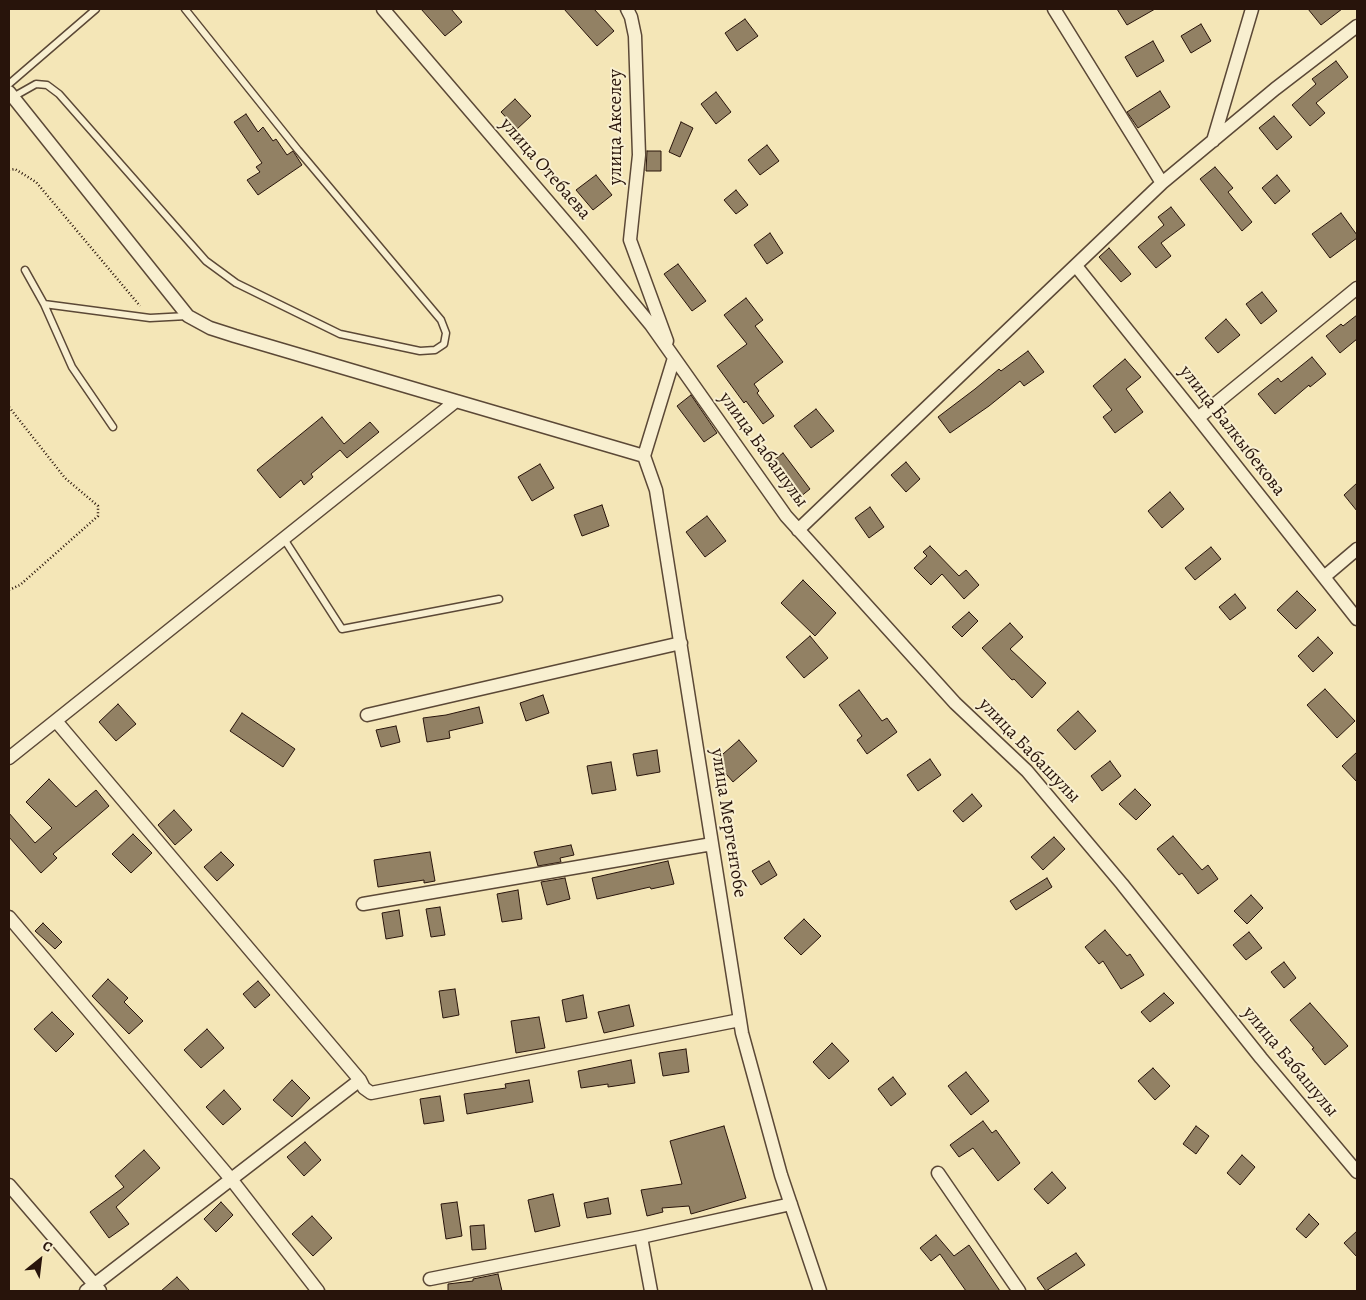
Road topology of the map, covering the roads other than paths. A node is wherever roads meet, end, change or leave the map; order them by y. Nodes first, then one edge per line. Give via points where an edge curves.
1 (96, 9) edge
2 (185, 9) edge
3 (383, 9) edge
4 (627, 9) edge
5 (1054, 9) edge
6 (1252, 9) edge
7 (1357, 26) edge
8 (9, 84) edge
9 (11, 94) edge
10 (1213, 141) junction
11 (1162, 183) junction
12 (1076, 266) junction
13 (25, 270) dead end
14 (1357, 288) edge
15 (44, 304) junction
16 (188, 316) junction
17 (674, 358) junction
18 (456, 401) junction
19 (1198, 418) junction
20 (113, 427) dead end
21 (644, 456) junction
22 (798, 530) junction
23 (284, 539) junction
24 (1357, 549) edge
25 (1324, 577) junction
26 (499, 599) dead end
27 (1357, 619) edge
28 (680, 643) junction
29 (367, 715) dead end
30 (56, 721) junction
31 (9, 758) edge
32 (712, 844) junction
33 (363, 904) dead end
34 (9, 917) edge
35 (740, 1020) junction
36 (360, 1080) junction
37 (1357, 1172) edge
38 (938, 1174) dead end
39 (231, 1179) junction
40 (9, 1185) edge
41 (791, 1204) junction
42 (641, 1237) junction
43 (430, 1279) dead end
44 (94, 1289) edge
45 (318, 1291) edge
46 (651, 1291) edge
47 (820, 1291) edge
48 (1020, 1291) edge

1 - 8 lane
2 - 9 lane via 440,320 446,332 444,344 435,350 420,351 340,334 236,283 206,261 59,94 47,85 36,84
3 - 17 street, улица Отебаева via 580,240
4 - 17 street, улица Акселеу via 632,17 635,36 639,155 630,240
5 - 11 street
6 - 10 street
7 - 10 street
9 - 16 street
10 - 11 street
11 - 12 street
12 - 19 street, улица Балкыбекова
12 - 22 street
13 - 15 lane
14 - 19 street
15 - 16 lane via 150,318
15 - 20 lane via 72,367
16 - 18 street via 235,336
17 - 21 street
17 - 22 street, улица Бабашулы
18 - 21 street
18 - 23 street
19 - 25 street, улица Балкыбекова
21 - 28 street, улица Мергентобе via 656,490
22 - 37 street, улица Бабашулы via 955,702 1027,771
23 - 26 lane via 342,629
23 - 30 street
24 - 25 street
25 - 27 street, улица Балкыбекова
28 - 29 street
28 - 32 street, улица Мергентобе
30 - 31 street
30 - 36 street
32 - 33 street
32 - 35 street, улица Мергентобе
34 - 39 street
35 - 36 street via 371,1093
35 - 41 street, улица Мергентобе
36 - 39 street
38 - 48 street
39 - 44 street
39 - 45 street
40 - 44 street
41 - 42 street
41 - 47 street, улица Мергентобе
42 - 43 street
42 - 46 street

